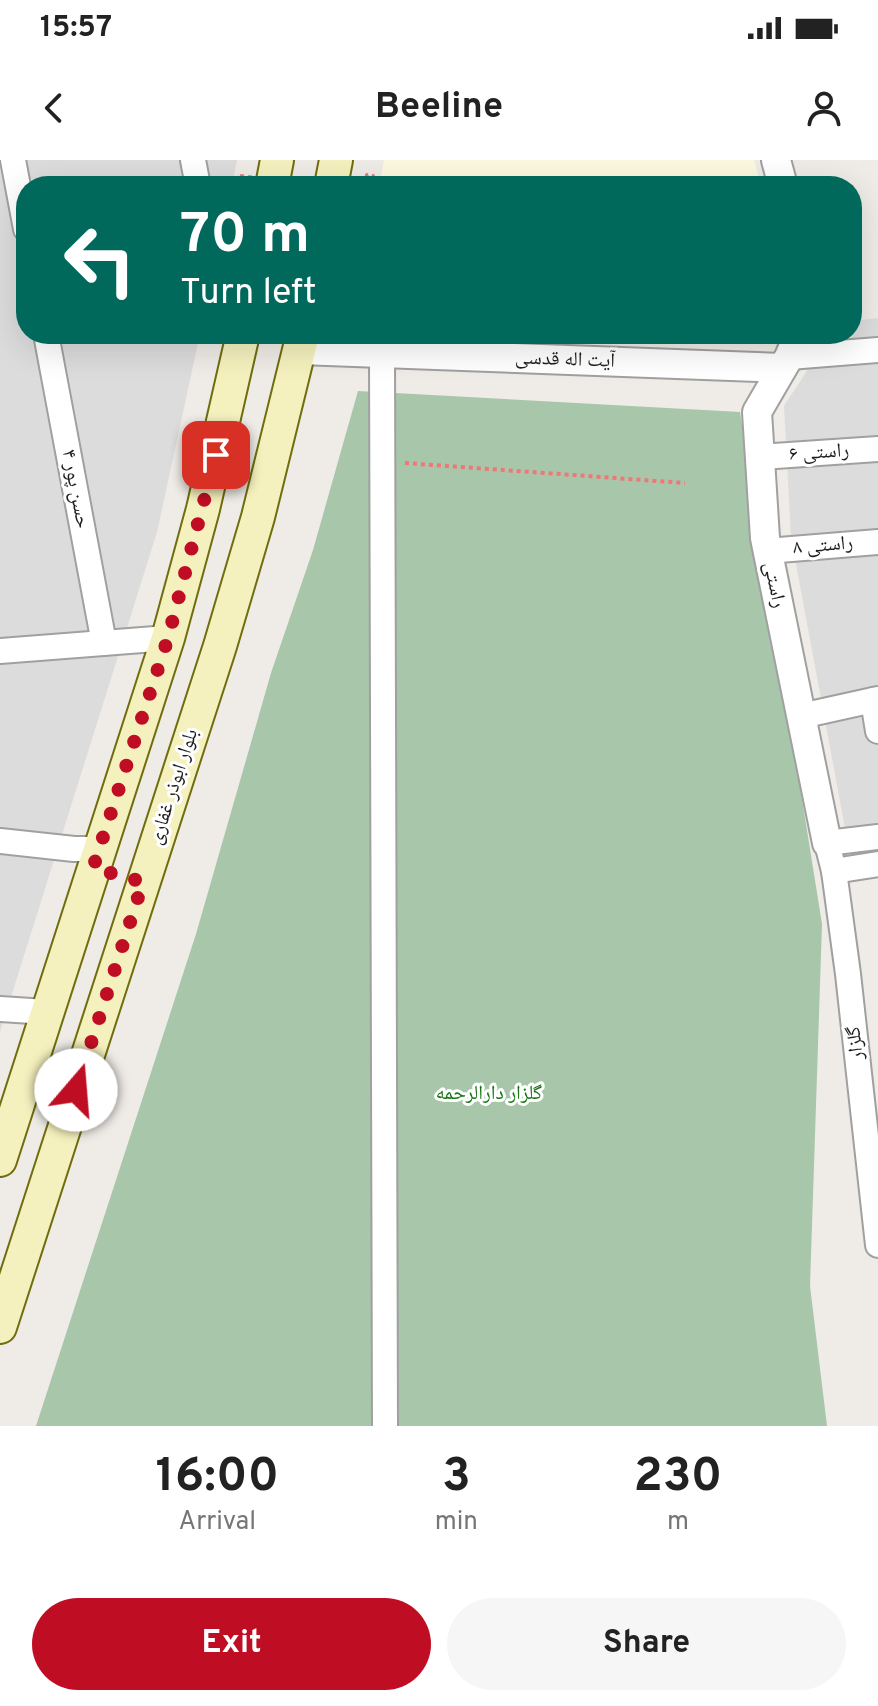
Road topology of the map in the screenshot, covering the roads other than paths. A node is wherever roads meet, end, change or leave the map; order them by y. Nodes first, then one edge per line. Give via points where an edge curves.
1 (48, 344) edge
2 (241, 344) edge
3 (301, 344) edge
4 (318, 344) edge
5 (878, 350) edge
6 (382, 352) junction
7 (790, 353) edge
8 (878, 449) edge
9 (760, 457) junction
10 (878, 542) edge
11 (767, 551) junction
12 (168, 638) junction
13 (104, 643) junction
14 (0, 651) edge
15 (876, 700) edge
16 (801, 716) junction
17 (878, 731) edge
18 (878, 837) edge
19 (0, 841) edge
20 (827, 843) junction
21 (96, 859) junction
22 (878, 864) edge
23 (834, 871) junction
24 (143, 882) junction
25 (0, 1009) edge
26 (47, 1012) junction
27 (0, 1160) edge
28 (878, 1245) edge
29 (0, 1327) edge
30 (385, 1426) edge

1 - 13 street, ۴ حسن پور
2 - 12 main road
3 - 24 main road, بلوار ابوذر غفاری via 241,574
4 - 6 street, آیت اله قدسی
5 - 7 street
6 - 7 street, آیت اله قدسی
6 - 30 street
7 - 9 street, راستی via 757,412
8 - 9 street, راستی ۶
9 - 11 street, راستی
10 - 11 street, راستی ۸
11 - 16 street, راستی
12 - 13 street
12 - 21 main road
13 - 14 street
15 - 16 street
15 - 17 street
16 - 20 street, راستی
18 - 20 street
19 - 21 street via 74,849
20 - 23 street, گلزار
21 - 24 main road
21 - 26 main road
22 - 23 street
23 - 28 street, گلزار
24 - 29 main road, بلوار ابوذر غفاری
25 - 26 street
26 - 27 main road

